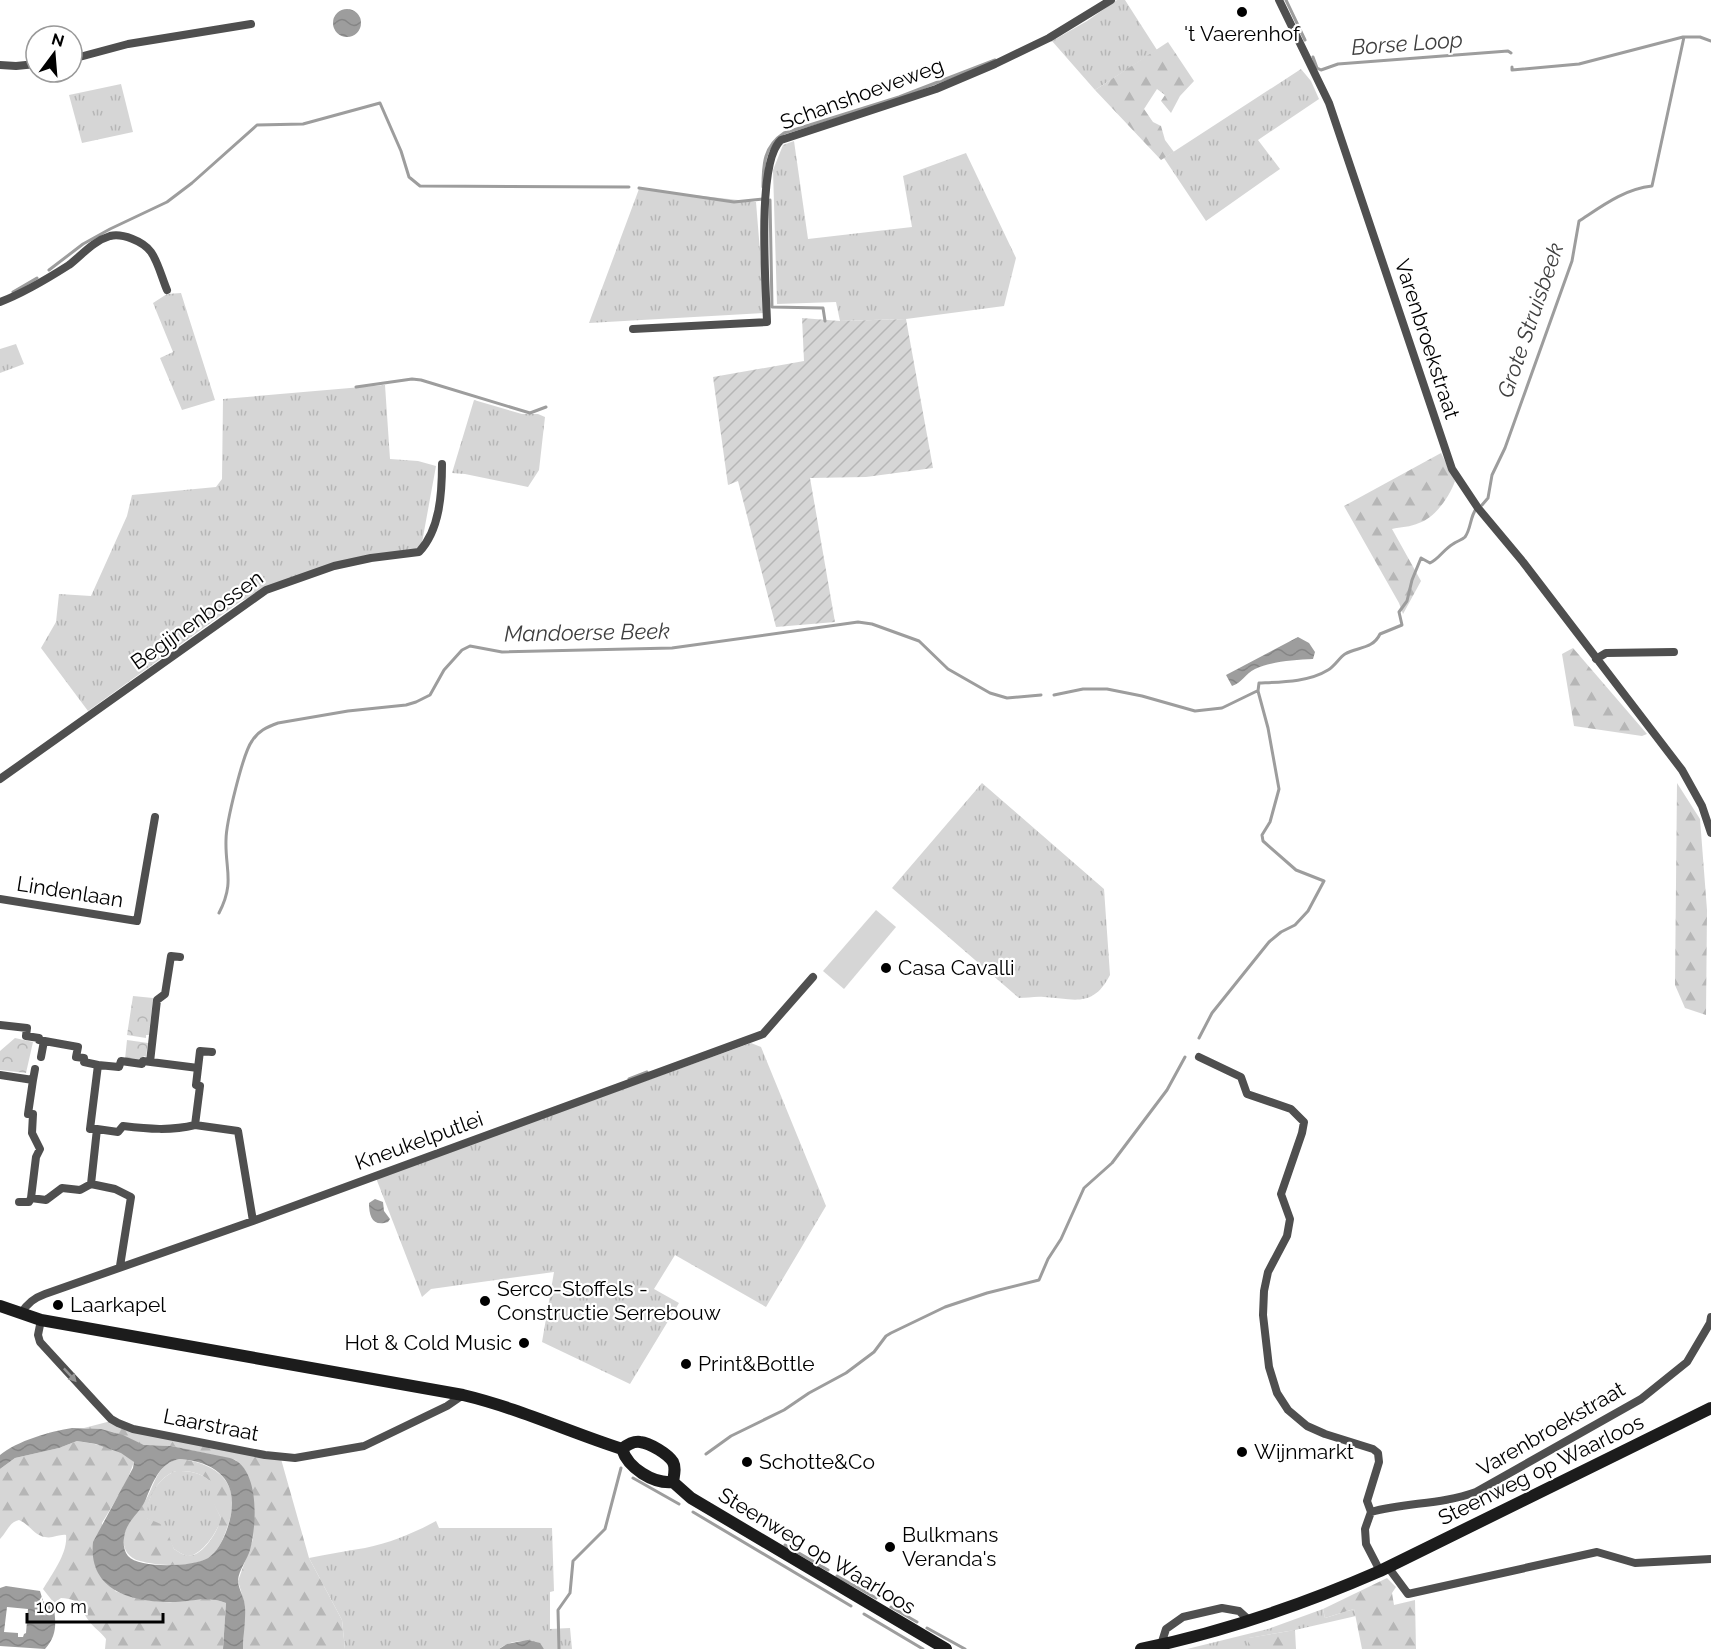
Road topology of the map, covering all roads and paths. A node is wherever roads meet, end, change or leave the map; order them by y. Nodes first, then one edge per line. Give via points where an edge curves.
1 (1111, 0) edge
2 (1279, 0) edge
3 (250, 24) dead end
4 (84, 56) edge
5 (0, 64) edge
6 (24, 65) edge
7 (167, 290) dead end
8 (0, 302) edge
9 (633, 330) dead end
10 (442, 464) dead end
11 (1674, 652) dead end
12 (1596, 659) junction
13 (0, 779) edge
14 (155, 817) dead end
15 (1711, 833) edge
16 (0, 899) edge
17 (180, 957) dead end
18 (813, 977) dead end
19 (0, 1025) edge
20 (44, 1041) junction
21 (212, 1052) dead end
22 (41, 1057) dead end
23 (1199, 1057) dead end
24 (150, 1062) junction
25 (98, 1065) junction
26 (198, 1068) junction
27 (35, 1069) dead end
28 (0, 1075) edge
29 (33, 1080) junction
30 (195, 1125) junction
31 (97, 1129) junction
32 (91, 1184) junction
33 (31, 1198) junction
34 (20, 1202) dead end
35 (253, 1221) junction
36 (120, 1266) junction
37 (0, 1306) edge
38 (21, 1313) junction
39 (1711, 1317) edge
40 (41, 1320) junction
41 (463, 1395) junction
42 (1711, 1408) edge
43 (622, 1449) junction
44 (673, 1482) junction
45 (1371, 1512) junction
46 (1711, 1559) edge
47 (1384, 1569) junction
48 (1250, 1621) junction
49 (1160, 1647) edge
50 (946, 1649) edge
51 (1141, 1649) edge

1 - 9 street, Schanshoeveweg via 1049,39 995,64 936,89 781,140 774,147 767,170 767,322
2 - 12 street, Varenbroekstraat via 1329,103 1452,469
3 - 4 street via 128,44
5 - 6 street
7 - 8 street via 145,245 111,236 18,295
10 - 13 street, Begijnenbossen via 433,529 419,552 333,566 266,590
11 - 12 street via 1606,653
12 - 15 street, Varenbroekstraat via 1682,770 1702,806
14 - 16 street, Lindenlaan via 137,921
17 - 24 street via 171,956 165,994 157,1000
18 - 35 street, Kneukelputlei via 763,1034
19 - 20 street via 27,1028 26,1036
20 - 22 street
20 - 25 street via 78,1047 76,1057
21 - 26 street via 200,1051
23 - 45 street via 1241,1077 1247,1094 1291,1109 1304,1122 1281,1194 1290,1219 1287,1236 1268,1272 1264,1291 1269,1367 1277,1393 1288,1410 1307,1426 1378,1453 1367,1501
24 - 25 street via 121,1061 119,1067
24 - 26 street
25 - 31 street via 90,1129
26 - 30 street
27 - 29 street
28 - 29 street
29 - 33 street via 28,1114 33,1114 32,1133 40,1149
30 - 31 street via 175,1130 123,1126 118,1132
30 - 35 street via 238,1131
31 - 32 street
32 - 33 street via 80,1190 62,1188 46,1200
32 - 36 street via 131,1197
33 - 34 street via 29,1202
35 - 36 street, Kneukelputlei
36 - 38 street, Kneukelputlei via 35,1297
37 - 38 street
38 - 40 street
39 - 45 street, Varenbroekstraat via 1687,1362 1641,1399 1476,1492 1454,1500 1396,1505
40 - 41 street
40 -> 41 street, Laarstraat via 40,1342 111,1419 133,1429 250,1453 295,1458 364,1446
41 - 43 street
42 - 47 street, Steenweg op Waarloos
43 - 44 street, Steenweg op Waarloos via 632,1466 663,1483
43 - 44 street via 632,1442 641,1442 664,1454 673,1461
44 - 50 street, Steenweg op Waarloos via 691,1498
45 - 47 street via 1365,1529 1366,1544
46 - 47 street via 1635,1563 1597,1552 1408,1594
47 - 48 street, Steenweg op Waarloos
48 - 49 street, Steenweg op Waarloos
48 - 49 street via 1239,1611 1222,1608 1183,1617 1166,1629
49 - 51 street, Steenweg op Waarloos

